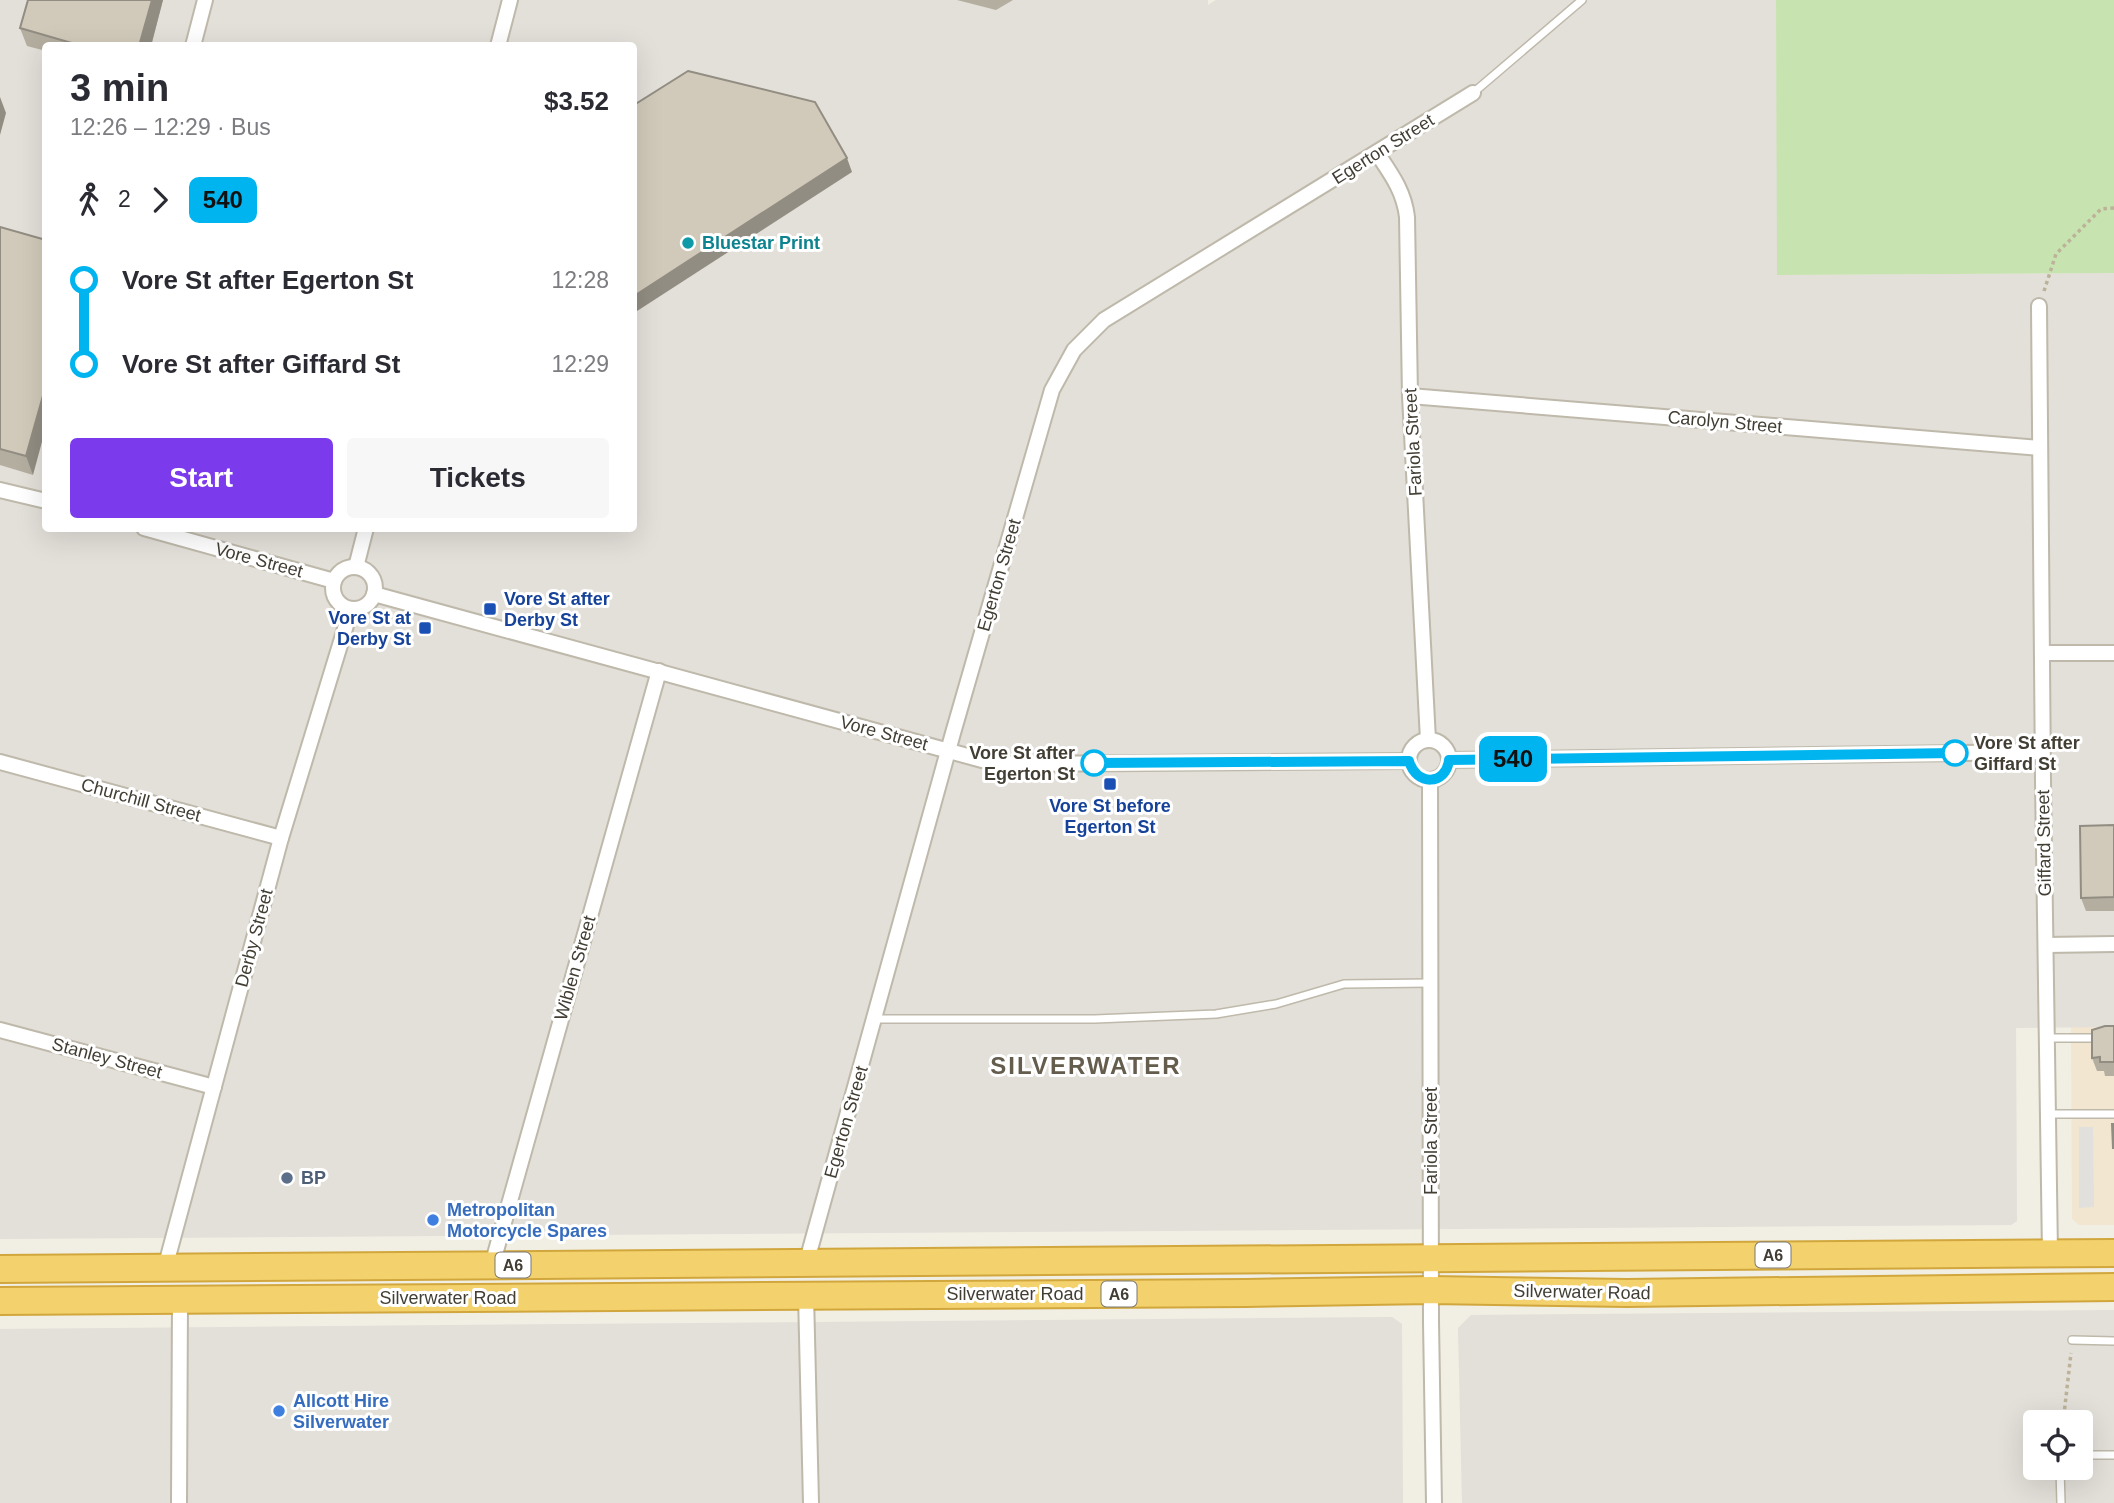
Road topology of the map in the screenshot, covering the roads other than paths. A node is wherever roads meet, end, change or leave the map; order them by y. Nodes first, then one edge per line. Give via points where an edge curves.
1 (205, 0) edge
2 (510, 0) edge
3 (1582, 0) edge
4 (194, 42) edge
5 (499, 42) edge
6 (1473, 93) joint
7 (1377, 153) junction
8 (2039, 306) road end
9 (1410, 396) junction
10 (2040, 448) junction
11 (0, 489) edge
12 (42, 500) edge
13 (158, 532) edge
14 (365, 532) edge
15 (356, 567) junction
16 (334, 581) junction
17 (374, 594) junction
18 (351, 609) junction
19 (2042, 653) junction
20 (2114, 653) edge
21 (659, 671) junction
22 (1428, 740) junction
23 (948, 751) junction
24 (2042, 752) junction
25 (1449, 760) junction
26 (1409, 761) junction
27 (0, 762) edge
28 (1430, 780) junction
29 (281, 838) junction
30 (2114, 944) edge
31 (2046, 945) junction
32 (1430, 983) junction
33 (875, 1019) junction
34 (0, 1030) edge
35 (2114, 1034) edge
36 (2047, 1038) junction
37 (214, 1087) junction
38 (2048, 1114) junction
39 (2114, 1114) edge
40 (2114, 1253) edge
41 (2050, 1254) junction
42 (1431, 1257) junction
43 (806, 1264) junction
44 (492, 1265) junction
45 (165, 1268) junction
46 (0, 1269) edge
47 (2114, 1287) edge
48 (1431, 1290) junction
49 (806, 1295) junction
50 (0, 1301) edge
51 (180, 1301) junction
52 (2072, 1340) road end
53 (2114, 1341) edge
54 (2093, 1455) edge
55 (2114, 1455) edge
56 (2061, 1480) edge
57 (180, 1503) edge
58 (811, 1503) edge
59 (1434, 1503) edge
60 (2062, 1503) edge

1 - 4 street
2 - 5 street
3 - 6 lane
6 - 7 street, Egerton Street
7 - 9 street, Fariola Street via 1405,202
7 - 23 street, Egerton Street via 1104,320 1073,350 1052,390
8 - 10 street, Giffard Street
9 - 10 street, Carolyn Street
9 - 22 street, Fariola Street
10 - 19 street, Giffard Street
11 - 12 street
13 - 16 street, Vore Street
14 - 15 street
15 - 16 street via 342,570
15 - 17 street via 371,576
16 - 18 street via 336,599
17 - 18 street via 368,604
17 - 21 street, Vore Street
18 - 29 street, Derby Street
19 - 20 street
19 - 24 street, Giffard Street
21 - 23 street, Vore Street
21 - 44 street, Wiblen Street
22 - 25 street via 1445,747
22 - 26 street via 1412,749
23 - 26 street, Vore Street via 1013,764
23 - 33 street, Egerton Street
24 - 25 street
24 - 31 street, Giffard Street
25 - 28 street via 1441,776
26 - 28 street via 1413,772
27 - 29 street, Churchill Street
28 - 32 street, Fariola Street
29 - 37 street, Derby Street
30 - 31 street
31 - 36 street, Giffard Street
32 - 33 lane via 1344,984 1276,1004 1216,1014
32 - 42 street, Fariola Street
33 - 43 street, Egerton Street
34 - 37 street, Stanley Street
35 - 36 lane
36 - 38 street, Giffard Street
37 - 45 street, Derby Street
38 - 39 lane
38 - 41 street, Giffard Street
40 - 41 highway, Silverwater Road / A6
41 - 42 highway, Silverwater Road / A6
42 - 43 highway, Silverwater Road / A6
42 - 48 street, Fariola Street
43 - 44 highway, Silverwater Road / A6
44 - 45 highway, Silverwater Road / A6
45 - 46 highway, Silverwater Road / A6
47 - 48 highway, Silverwater Road / A6 via 1628,1293
48 - 49 highway, Silverwater Road / A6
48 - 59 street, Fariola Street
49 - 51 highway, Silverwater Road / A6
49 - 58 street
50 - 51 highway, Silverwater Road / A6
51 - 57 street
52 - 53 lane
54 - 55 lane
56 - 60 lane

